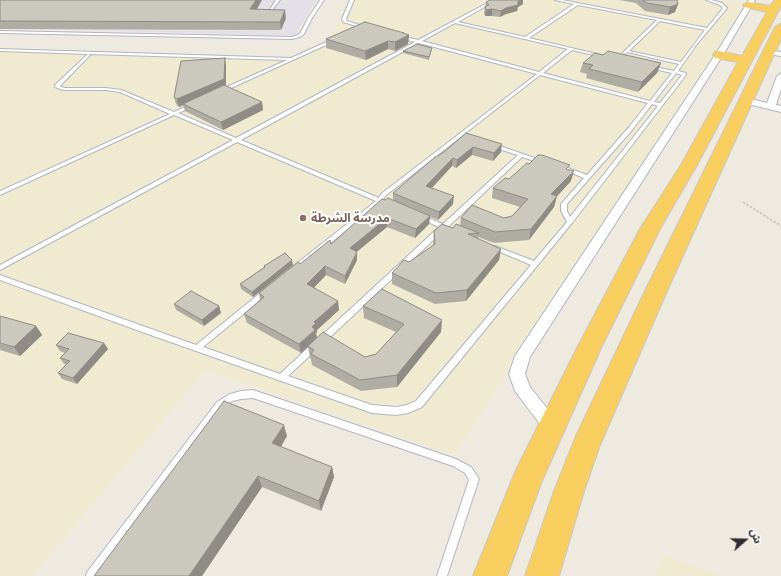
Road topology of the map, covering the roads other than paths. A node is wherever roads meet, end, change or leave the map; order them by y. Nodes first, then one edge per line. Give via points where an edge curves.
1 (278, 0) edge
2 (322, 0) edge
3 (352, 0) edge
4 (495, 0) edge
5 (557, 0) edge
6 (708, 0) edge
7 (750, 2) edge
8 (577, 4) junction
9 (778, 12) edge
10 (268, 13) edge
11 (659, 20) junction
12 (455, 22) junction
13 (362, 27) junction
14 (369, 29) edge
15 (707, 29) junction
16 (355, 30) edge
17 (0, 32) edge
18 (397, 36) edge
19 (341, 37) edge
20 (526, 38) junction
21 (418, 42) junction
22 (571, 49) junction
23 (0, 50) edge
24 (626, 51) junction
25 (776, 53) edge
26 (88, 55) dead end
27 (719, 55) junction
28 (291, 59) junction
29 (617, 60) junction
30 (746, 60) junction
31 (624, 61) edge
32 (682, 63) junction
33 (645, 66) edge
34 (674, 72) junction
35 (539, 74) junction
36 (781, 76) edge
37 (216, 94) edge
38 (748, 101) junction
39 (650, 103) junction
40 (195, 104) edge
41 (661, 106) junction
42 (771, 106) junction
43 (781, 109) edge
44 (173, 114) junction
45 (459, 134) junction
46 (466, 137) edge
47 (235, 140) junction
48 (487, 143) edge
49 (521, 155) junction
50 (551, 164) edge
51 (558, 167) edge
52 (588, 177) junction
53 (0, 193) edge
54 (380, 200) junction
55 (394, 206) edge
56 (415, 215) edge
57 (570, 222) junction
58 (444, 227) junction
59 (458, 232) edge
60 (485, 244) edge
61 (534, 264) junction
62 (0, 268) edge
63 (288, 274) edge
64 (0, 277) edge
65 (270, 289) edge
66 (197, 348) junction
67 (282, 377) junction
68 (552, 427) junction
69 (91, 576) edge
70 (442, 576) edge
71 (490, 576) edge
72 (542, 576) edge

1 - 10 lane
2 - 17 lane via 303,33 292,38
3 - 13 lane via 345,22
4 - 12 lane
5 - 8 lane
6 - 15 lane via 725,8
7 - 9 highway
7 - 27 street
8 - 11 lane
8 - 20 lane
9 - 25 highway
9 - 30 highway
11 - 15 lane
11 - 24 lane
12 - 20 lane
12 - 21 lane
13 - 14 lane
13 - 16 lane
15 - 32 lane
18 - 21 lane
19 - 28 lane
20 - 22 lane
21 - 35 lane
21 - 47 lane
22 - 29 lane
22 - 35 lane
23 - 28 lane
24 - 29 lane
24 - 32 lane
25 - 38 highway
26 - 44 lane via 57,86 63,89 106,88 120,91
27 - 30 highway
27 - 68 street via 523,356 517,374 523,391
28 - 37 lane
29 - 31 lane
30 - 68 highway via 689,165 650,229
32 - 34 lane
33 - 34 lane
34 - 39 lane
34 - 41 lane via 685,74
35 - 39 lane
35 - 45 lane
36 - 42 street
38 - 42 street
38 - 72 highway via 656,291 586,445
39 - 41 lane
39 - 52 lane via 632,128
40 - 44 lane
41 - 57 lane
42 - 43 street
44 - 47 lane
44 - 53 lane
45 - 46 lane
45 - 54 lane via 382,195
47 - 54 lane
47 - 62 lane
48 - 49 lane
49 - 50 lane
49 - 58 lane
51 - 52 lane
52 - 57 lane via 564,204 564,211
54 - 55 lane
54 - 63 lane
56 - 58 lane
57 - 61 lane
58 - 59 lane
58 - 67 lane
60 - 61 lane
61 - 67 lane via 419,404 396,411 372,409
64 - 66 lane
65 - 66 lane
66 - 67 lane
68 - 71 highway via 527,480
69 - 70 lane via 220,405 230,398 253,394 468,470 474,479

